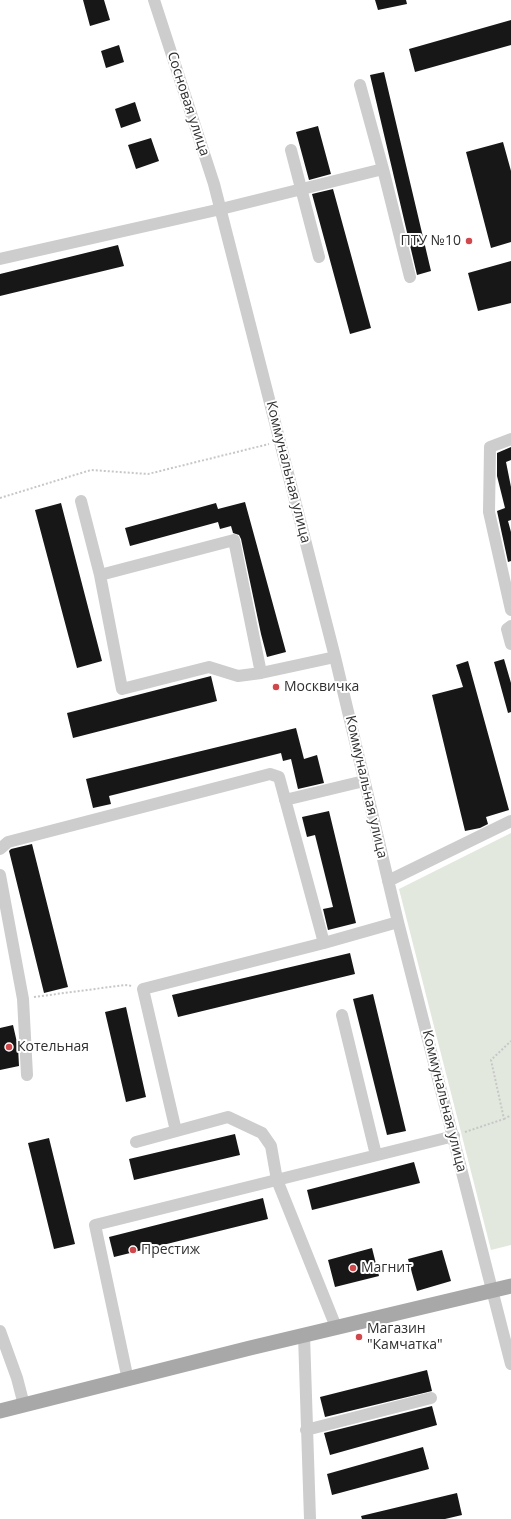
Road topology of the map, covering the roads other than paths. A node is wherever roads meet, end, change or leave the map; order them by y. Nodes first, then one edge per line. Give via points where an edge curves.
1 (154, 0) edge
2 (360, 85) dead end
3 (291, 150) dead end
4 (383, 169) junction
5 (301, 189) junction
6 (221, 209) junction
7 (319, 257) dead end
8 (0, 259) edge
9 (410, 277) dead end
10 (511, 439) edge
11 (81, 501) dead end
12 (100, 575) junction
13 (511, 610) edge
14 (511, 626) edge
15 (511, 644) edge
16 (335, 657) junction
17 (261, 673) junction
18 (364, 781) junction
19 (285, 800) junction
20 (511, 821) edge
21 (0, 849) edge
22 (0, 875) edge
23 (388, 882) junction
24 (398, 922) junction
25 (324, 943) junction
26 (342, 1015) dead end
27 (28, 1075) dead end
28 (176, 1131) junction
29 (454, 1136) junction
30 (136, 1142) dead end
31 (376, 1155) junction
32 (277, 1180) junction
33 (511, 1286) edge
34 (493, 1291) junction
35 (336, 1327) junction
36 (0, 1331) edge
37 (304, 1335) junction
38 (511, 1364) edge
39 (128, 1380) junction
40 (431, 1398) dead end
41 (24, 1405) junction
42 (0, 1411) edge
43 (306, 1430) junction
44 (307, 1517) edge

1 - 6 street, Сосновая улица
2 - 4 street
3 - 5 street
4 - 5 street
4 - 9 street
5 - 6 street
5 - 7 street
6 - 8 street
6 - 16 street, Коммунальная улица
10 - 13 street via 490,448 489,512
11 - 12 street
12 - 17 street via 122,689 209,668 238,676
12 - 17 street via 234,540
14 - 15 street via 507,629
16 - 17 street
16 - 18 street, Коммунальная улица
18 - 19 street
18 - 23 street, Коммунальная улица
19 - 21 street via 279,777 270,774 8,842
19 - 25 street
20 - 23 street
22 - 27 street via 23,999
23 - 24 street, Коммунальная улица
24 - 25 street
24 - 29 street, Коммунальная улица
25 - 28 street via 143,989
26 - 31 street
28 - 30 street
28 - 32 street via 228,1117 262,1133 271,1146
29 - 31 street
29 - 34 street, Коммунальная улица
31 - 32 street
32 - 35 street
32 - 39 street via 95,1225
33 - 34 main road
34 - 35 main road
34 - 38 street, Коммунальная улица
35 - 37 main road
36 - 41 street
37 - 39 main road
37 - 43 street
39 - 41 main road
40 - 43 street
41 - 42 main road
43 - 44 street

